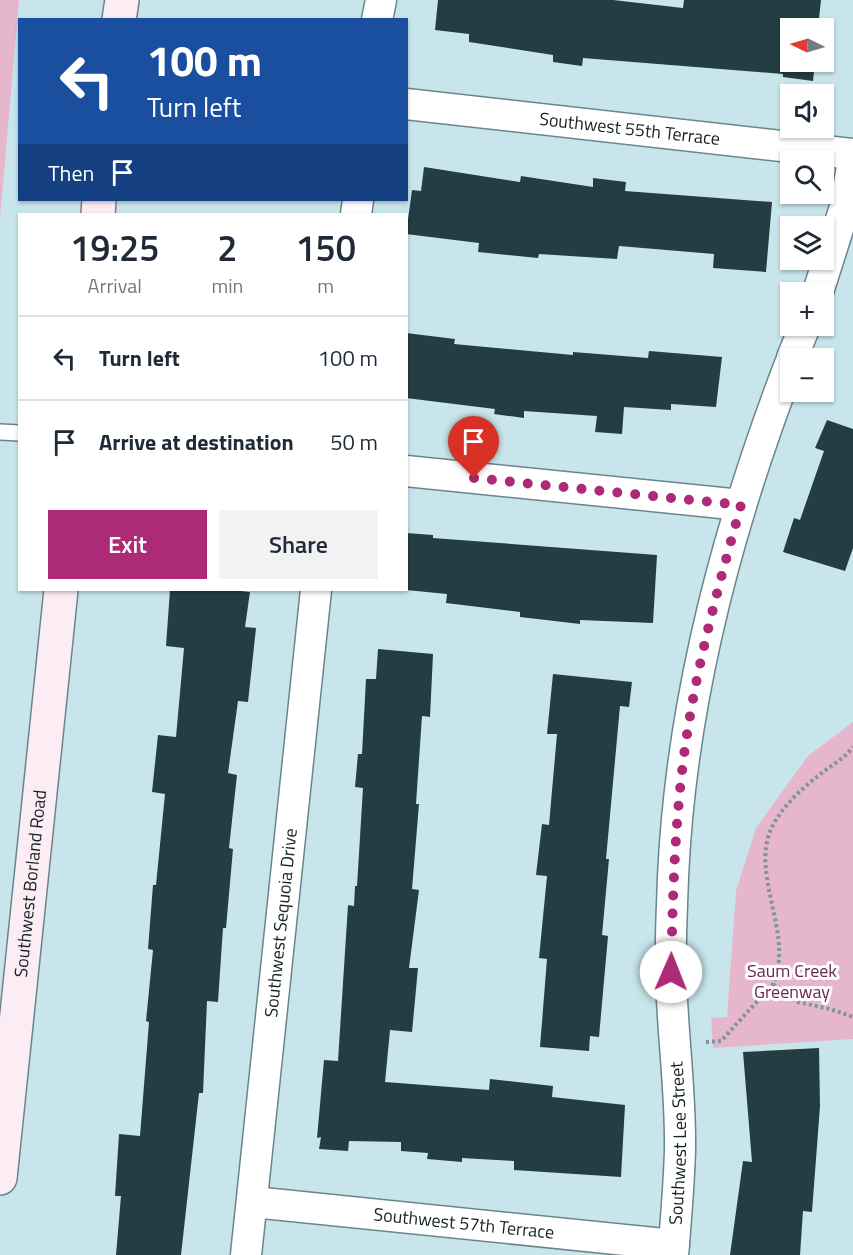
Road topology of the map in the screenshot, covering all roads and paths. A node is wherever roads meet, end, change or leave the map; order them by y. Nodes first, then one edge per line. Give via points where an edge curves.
1 (122, 0) edge
2 (381, 0) edge
3 (119, 18) edge
4 (377, 18) edge
5 (408, 104) edge
6 (853, 154) edge
7 (853, 161) edge
8 (822, 282) edge
9 (780, 390) edge
10 (0, 432) edge
11 (18, 433) edge
12 (408, 471) edge
13 (741, 505) junction
14 (61, 591) edge
15 (316, 591) edge
16 (853, 747) edge
17 (773, 984) junction
18 (853, 1017) edge
19 (705, 1042) dead end
20 (0, 1178) edge
21 (253, 1202) junction
22 (673, 1250) edge
23 (246, 1255) edge

1 - 3 main road
2 - 4 street
5 - 6 street, Southwest 55th Terrace
7 - 8 street via 845,207
9 - 13 street, Southwest Lee Street
10 - 11 lane
12 - 13 street
13 - 22 street, Southwest Lee Street via 706,633 679,796 671,972 680,1150
14 - 20 main road, Southwest Borland Road
15 - 21 street, Southwest Sequoia Drive
16 - 17 path via 798,792 772,827 766,867 780,952
17 - 18 path via 798,1002
17 - 19 path via 721,1041
21 - 22 street, Southwest 57th Terrace
21 - 23 street, Southwest Sequoia Drive

